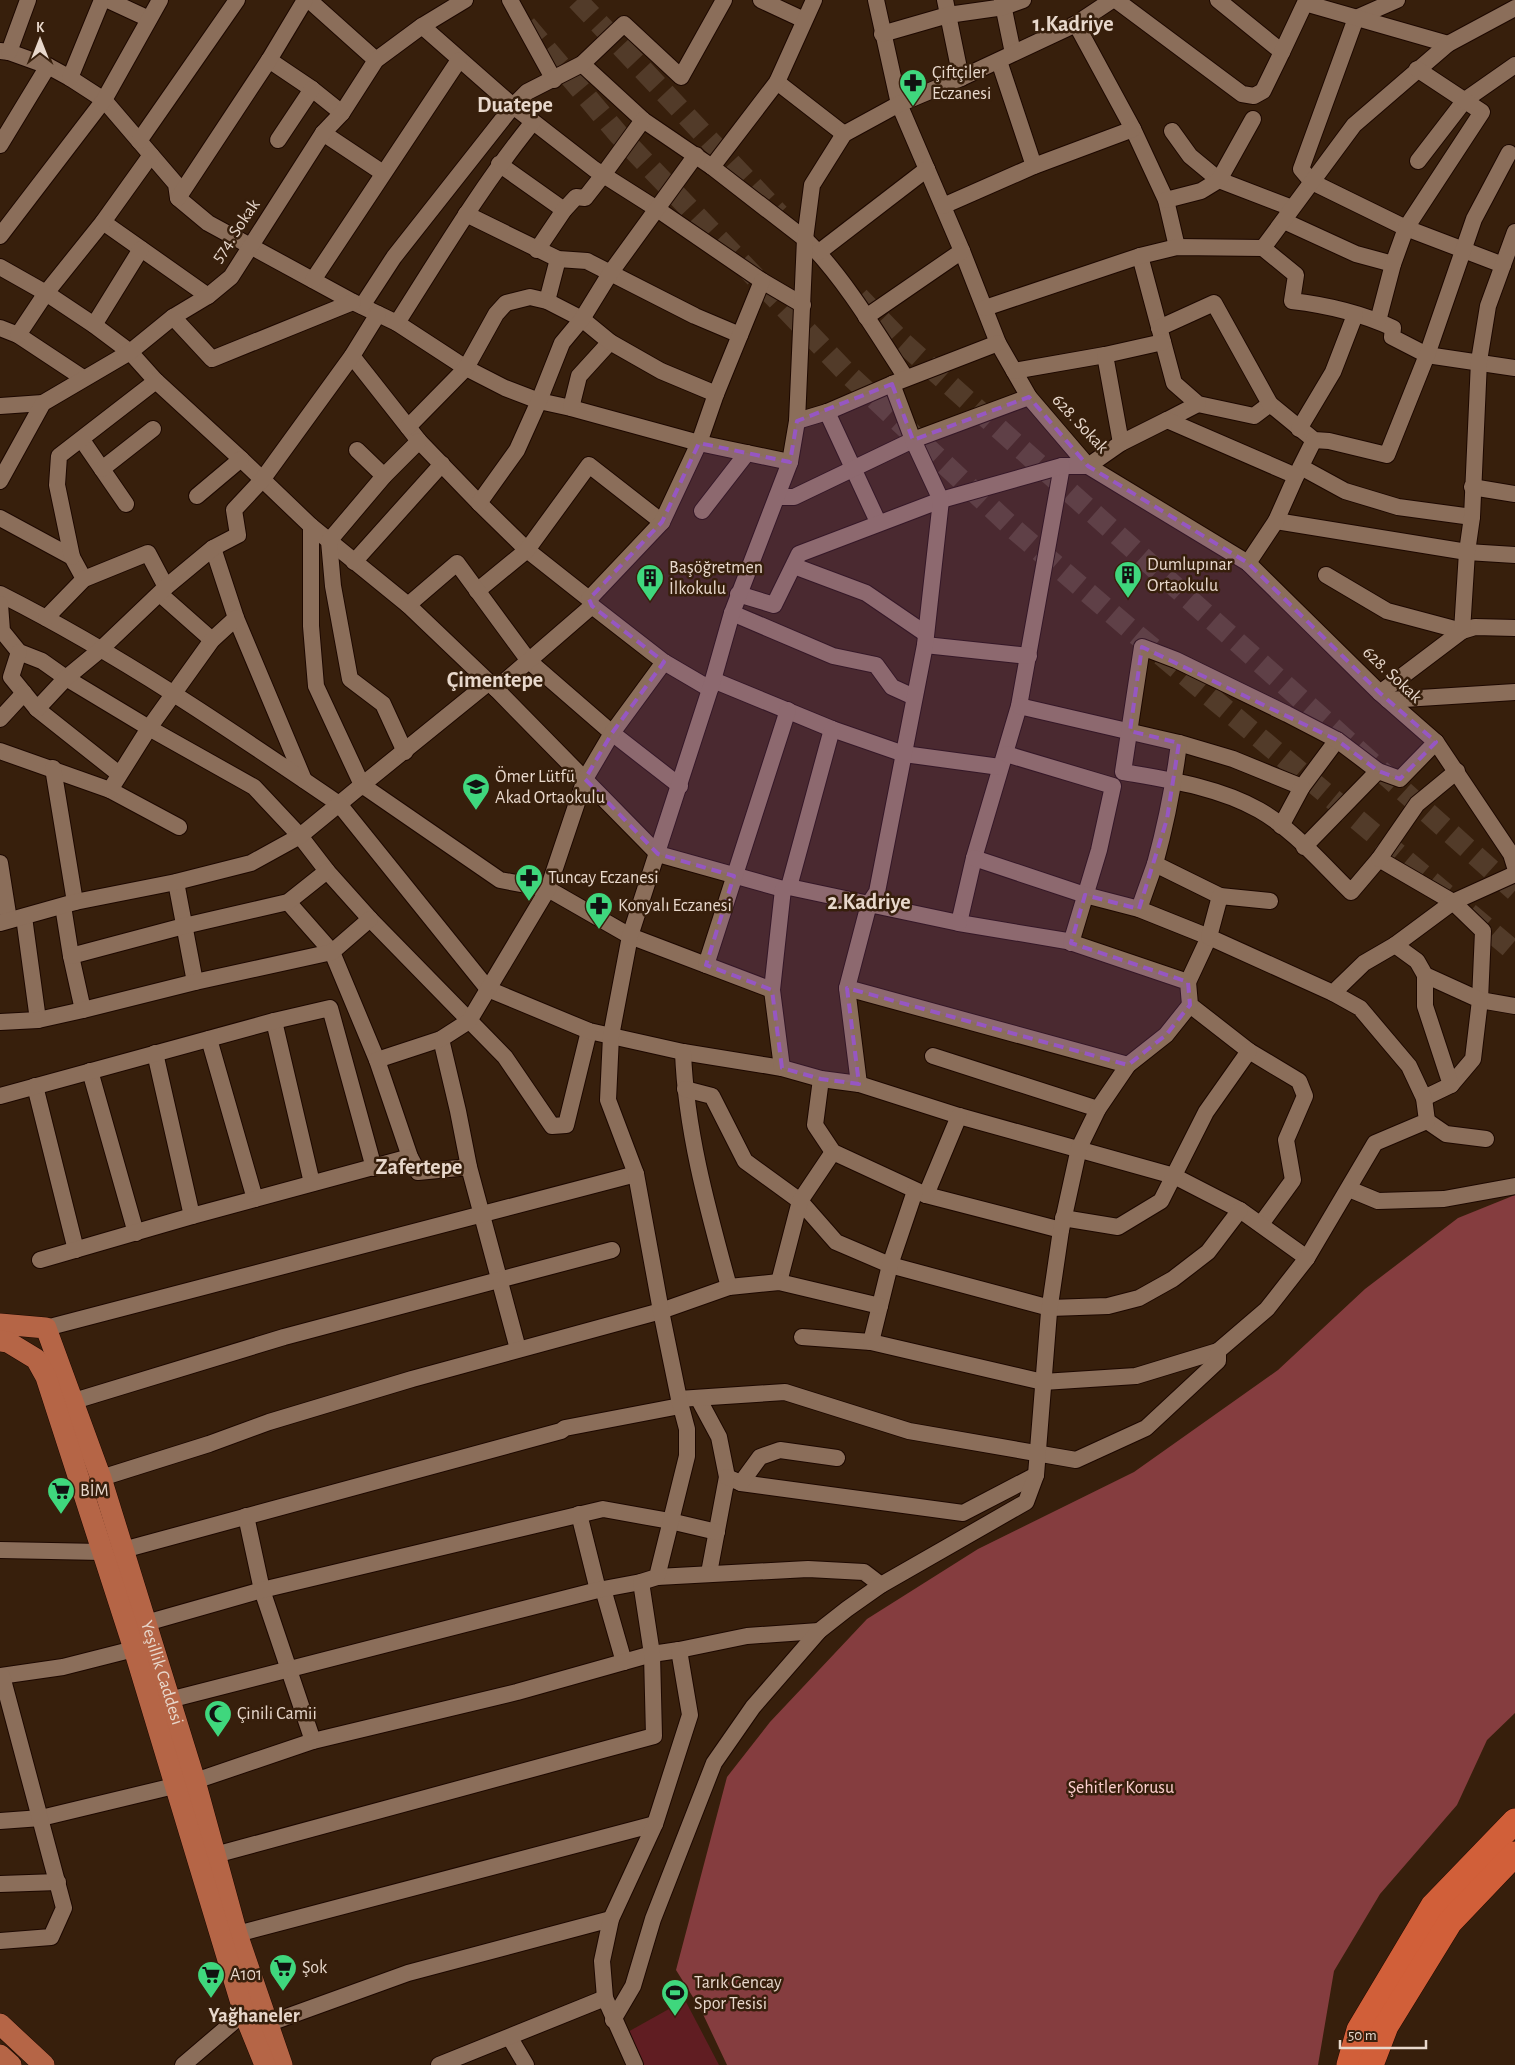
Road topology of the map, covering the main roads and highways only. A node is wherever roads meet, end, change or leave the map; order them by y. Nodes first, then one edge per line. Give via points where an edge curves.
1 (0, 1324) edge
2 (0, 1341) edge
3 (186, 1783) junction
4 (1515, 1806) edge
5 (1515, 1820) edge
6 (1515, 1854) edge
7 (1433, 1906) junction
8 (244, 2013) junction
9 (0, 2024) edge
10 (267, 2024) junction
11 (0, 2055) edge
12 (11, 2065) edge
13 (44, 2065) edge
14 (265, 2065) edge
15 (282, 2065) edge
16 (1349, 2065) edge
17 (1371, 2065) edge

1 - 3 main road, Yeşillik Caddesi via 46,1328 101,1478 146,1623 169,1700
2 - 3 main road, Yeşillik Caddesi via 8,1342 36,1359 46,1377 134,1649
3 - 8 main road, Yeşillik Caddesi
3 - 10 main road, Yeşillik Caddesi via 215,1854
4 - 7 highway
5 - 7 highway
6 - 17 highway via 1450,1922 1386,2026
7 - 16 highway via 1359,2030
8 - 10 main road
8 - 14 main road, Yeşillik Caddesi
9 - 13 main road
10 - 15 main road, Yeşillik Caddesi
11 - 12 main road

